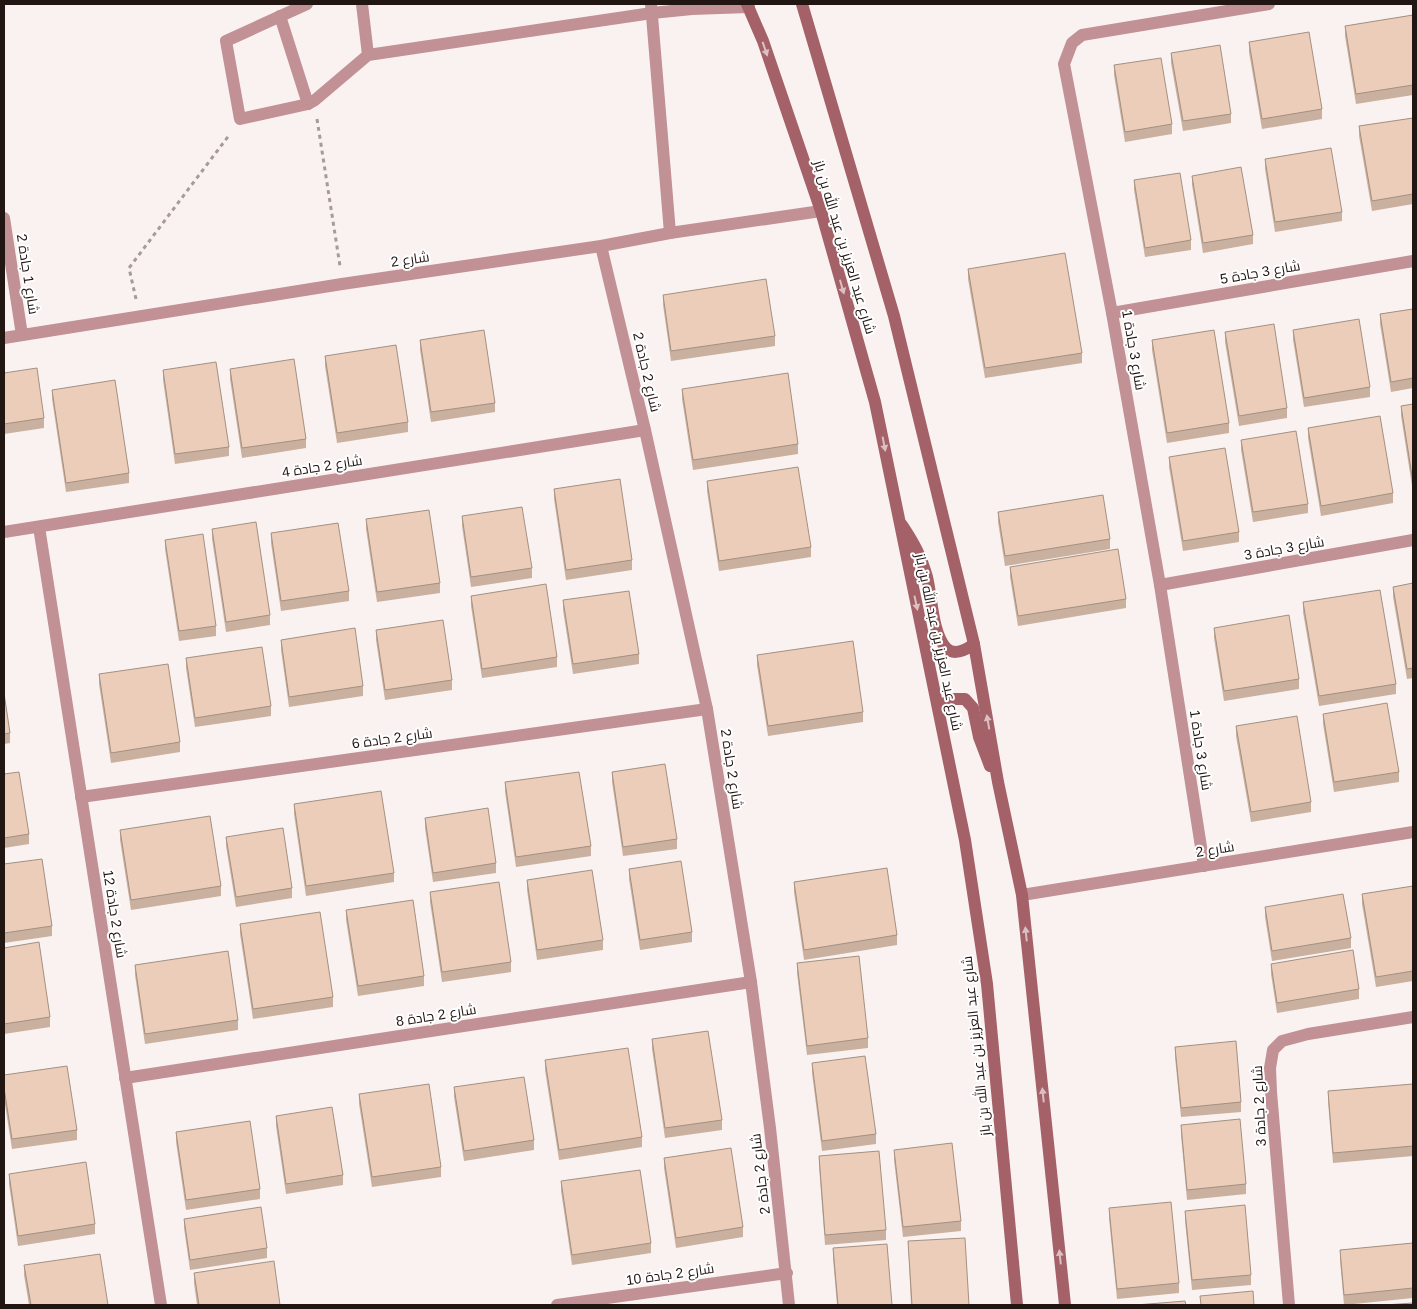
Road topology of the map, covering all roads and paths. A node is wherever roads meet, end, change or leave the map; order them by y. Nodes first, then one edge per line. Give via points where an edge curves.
1 (308, 4) edge
2 (362, 4) edge
3 (802, 4) edge
4 (806, 4) edge
5 (1270, 4) edge
6 (748, 5) edge
7 (651, 8) edge
8 (280, 16) junction
9 (807, 18) junction
10 (368, 55) junction
11 (311, 102) junction
12 (240, 119) junction
13 (821, 210) junction
14 (4, 218) edge
15 (670, 233) junction
16 (601, 246) junction
17 (1413, 261) edge
18 (342, 284) junction
19 (1112, 313) junction
20 (139, 316) junction
21 (22, 335) junction
22 (4, 338) edge
23 (645, 430) junction
24 (899, 520) junction
25 (39, 527) junction
26 (4, 532) edge
27 (1413, 540) edge
28 (1160, 586) junction
29 (974, 644) junction
30 (938, 706) junction
31 (707, 709) junction
32 (998, 782) junction
33 (81, 797) junction
34 (1413, 832) edge
35 (1204, 866) junction
36 (1022, 895) junction
37 (751, 982) junction
38 (1413, 1017) edge
39 (125, 1078) junction
40 (787, 1273) junction
41 (161, 1305) edge
42 (557, 1305) edge
43 (790, 1305) edge
44 (1017, 1305) edge
45 (1065, 1305) edge
46 (1289, 1305) edge

1 - 8 street
2 - 10 street
3 - 9 street, شارع عبد العزيز بن عبد الله بن باز
4 - 9 street
5 - 19 street, شارع 3 جادة 1 via 1082,35 1072,43 1064,64
6 - 7 street
6 -> 13 street, شارع عبد العزيز بن عبد الله بن باز
7 - 10 street
7 - 15 street
8 - 11 street
8 - 12 street via 226,41
9 - 29 street, شارع عبد العزيز بن عبد الله بن باز via 894,316
10 - 11 street
11 - 12 street
11 - 18 path
12 - 20 path via 130,268
13 - 15 street, شارع 2
13 -> 24 street, شارع عبد العزيز بن عبد الله بن باز via 875,402
14 - 21 street, شارع 1 جادة 2
15 - 16 street, شارع 2
16 - 18 street, شارع 2
16 - 23 street, شارع 2 جادة 2
17 - 19 street, شارع 3 جادة 5
18 - 20 street, شارع 2
19 - 28 street, شارع 3 جادة 1
20 - 21 street, شارع 2
21 - 22 street, شارع 2
23 - 25 street, شارع 2 جادة 4
23 - 31 street, شارع 2 جادة 2
24 - 29 street via 916,545 927,578 938,632 947,649 956,652
24 -> 30 street, شارع عبد العزيز بن عبد الله بن باز
25 - 26 street, شارع 2 جادة 4
25 - 33 street, شارع 2 جادة 12
27 - 28 street, شارع 3 جادة 3
28 - 35 street, شارع 3 جادة 1
32 -> 29 street, شارع عبد العزيز بن عبد الله بن باز
30 - 32 street via 952,699 965,699 973,708 988,763
30 - 44 street, شارع عبد العزيز بن عبد الله بن باز via 965,840 987,984
31 - 33 street, شارع 2 جادة 6
31 - 37 street, شارع 2 جادة 2
32 - 36 street, شارع عبد العزيز بن عبد الله بن باز
33 - 39 street, شارع 2 جادة 12
34 - 35 street, شارع 2
35 - 36 street, شارع 2
45 -> 36 street, شارع عبد العزيز بن عبد الله بن باز
37 - 39 street, شارع 2 جادة 8
37 - 40 street, شارع 2 جادة 2
38 - 46 street, شارع 2 جادة 3 via 1308,1034 1282,1041 1273,1050 1271,1092
39 - 41 street, شارع 2 جادة 12
40 - 42 street, شارع 2 جادة 10
40 - 43 street, شارع 2 جادة 2

